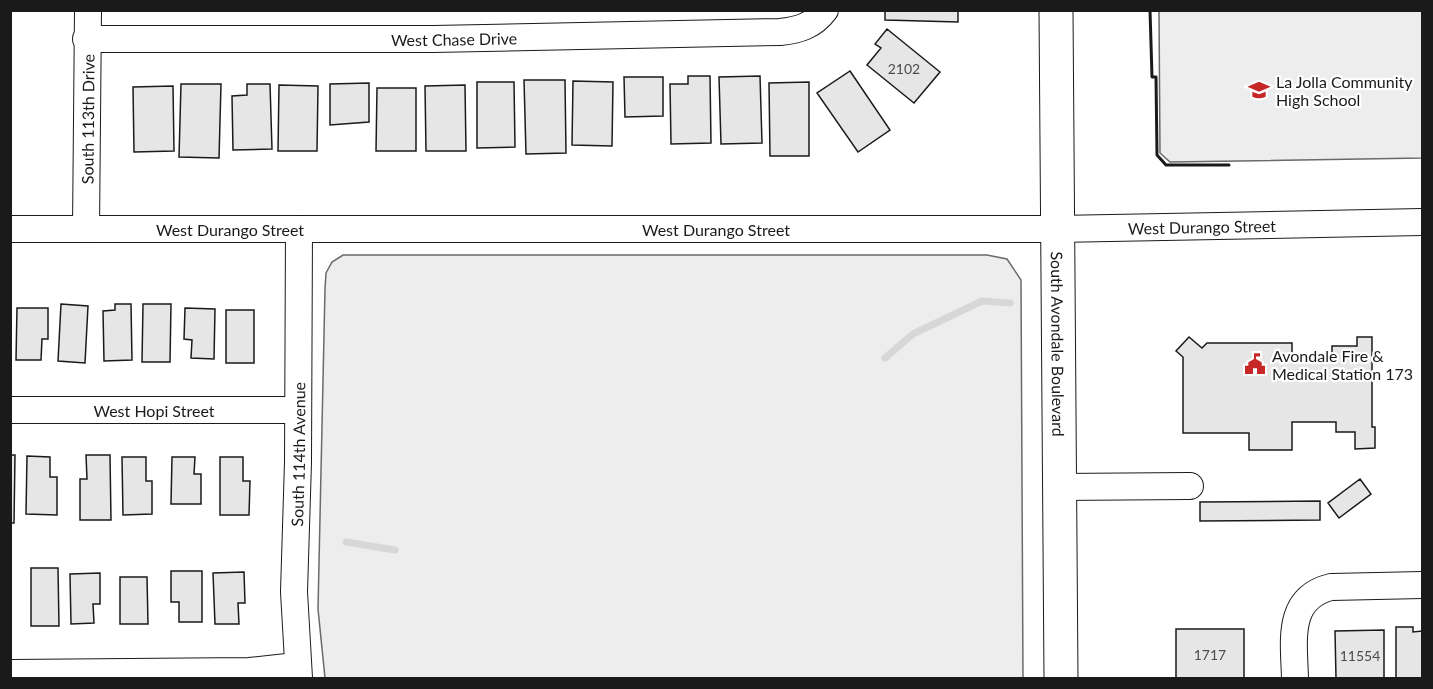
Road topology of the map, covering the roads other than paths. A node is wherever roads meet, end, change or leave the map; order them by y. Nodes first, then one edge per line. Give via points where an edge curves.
1 (88, 10) edge
2 (1056, 10) edge
3 (821, 15) edge
4 (86, 39) junction
5 (1422, 222) edge
6 (10, 229) edge
7 (86, 229) junction
8 (299, 229) junction
9 (1057, 229) junction
10 (10, 410) edge
11 (298, 410) junction
12 (1190, 486) dead end
13 (1059, 487) junction
14 (1422, 585) edge
15 (298, 672) edge
16 (10, 673) edge
17 (1061, 678) edge
18 (1295, 678) edge

1 - 4 street, South 113th Drive
2 - 9 main road, South Avondale Boulevard
3 - 4 street, West Chase Drive via 806,27 780,32 454,39
4 - 7 street, South 113th Drive
5 - 9 street, West Durango Street
6 - 7 street, West Durango Street
7 - 8 street, West Durango Street
8 - 9 street, West Durango Street
8 - 11 street, South 114th Avenue
9 - 13 main road, South Avondale Boulevard
10 - 11 street, West Hopi Street
11 - 15 street, South 114th Avenue via 294,592
12 - 13 street
13 - 17 main road, South Avondale Boulevard
14 - 18 street via 1331,587 1306,598 1295,625
15 - 16 street

